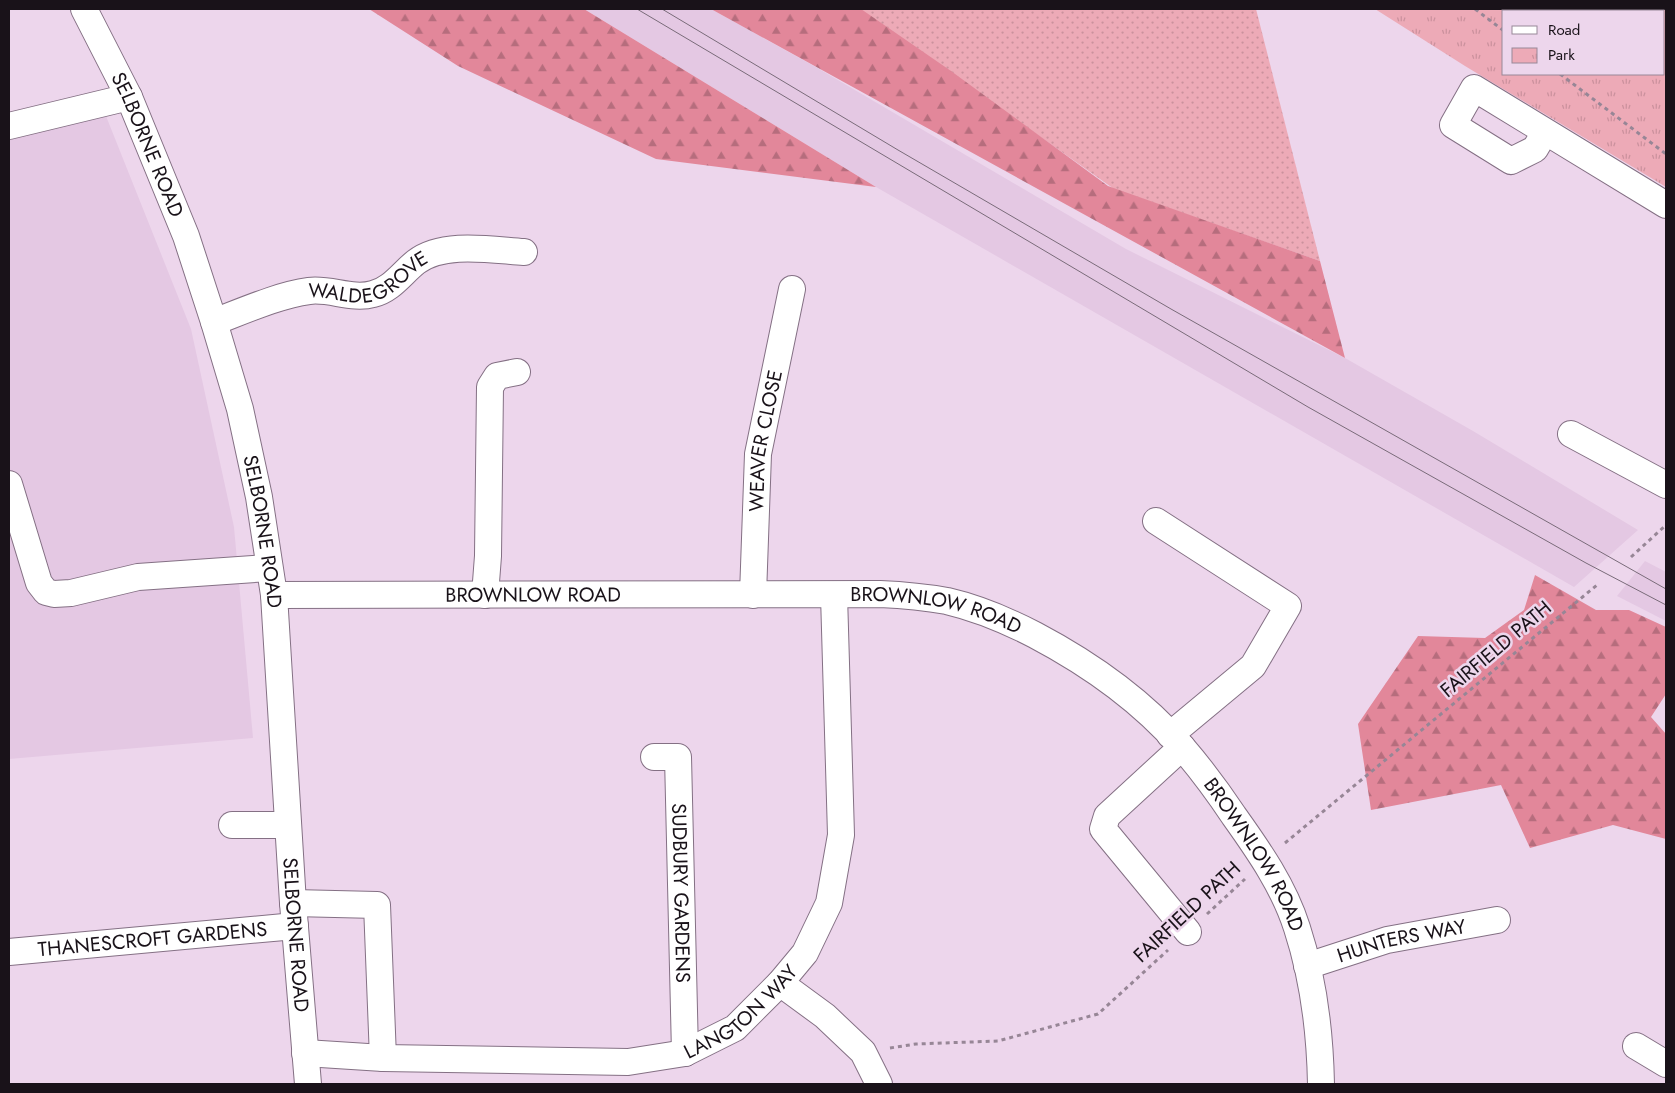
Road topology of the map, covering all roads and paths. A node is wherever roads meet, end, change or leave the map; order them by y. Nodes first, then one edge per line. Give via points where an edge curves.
1 (84, 9) edge
2 (1475, 9) edge
3 (1502, 29) edge
4 (1561, 75) edge
5 (129, 97) junction
6 (9, 126) edge
7 (1544, 132) junction
8 (1666, 154) edge
9 (1666, 205) edge
10 (524, 252) dead end
11 (792, 289) dead end
12 (214, 322) junction
13 (517, 372) dead end
14 (1571, 434) dead end
15 (9, 484) edge
16 (1666, 485) edge
17 (1156, 521) dead end
18 (1666, 525) edge
19 (1631, 557) dead end
20 (269, 568) junction
21 (1598, 585) dead end
22 (274, 595) junction
23 (753, 595) junction
24 (834, 595) junction
25 (486, 596) junction
26 (1176, 741) junction
27 (654, 757) dead end
28 (232, 825) dead end
29 (288, 825) junction
30 (1264, 861) junction
31 (294, 915) junction
32 (1497, 920) dead end
33 (1188, 932) junction
34 (9, 952) edge
35 (1307, 966) junction
36 (780, 983) junction
37 (1636, 1046) dead end
38 (863, 1052) junction
39 (686, 1053) junction
40 (305, 1054) junction
41 (383, 1058) junction
42 (1666, 1064) edge
43 (308, 1084) edge
44 (880, 1084) edge
45 (1321, 1084) edge

1 - 5 street, SELBORNE ROAD
2 - 3 path
4 - 8 path
5 - 6 street
5 - 12 street, SELBORNE ROAD via 186,236
7 - 7 street via 1535,149 1511,161 1453,125 1474,88
7 - 9 street
10 - 12 street, WALDEGROVE via 471,248 442,251 417,261 390,286 374,294 356,296 310,290
11 - 23 street, WEAVER CLOSE via 758,454
12 - 20 street, SELBORNE ROAD via 240,409 259,497
13 - 25 street via 498,376 490,387
14 - 16 street
15 - 20 street via 39,583 46,592 71,593 138,577
17 - 26 street via 1288,606 1253,666
18 - 19 path
20 - 22 street, SELBORNE ROAD
21 - 30 path, FAIRFIELD PATH
22 - 25 street, BROWNLOW ROAD
22 - 29 street, SELBORNE ROAD
23 - 24 street, BROWNLOW ROAD
23 - 25 street, BROWNLOW ROAD
24 - 26 street, BROWNLOW ROAD via 926,598 949,602 1017,626 1090,667
24 - 36 street, LANGTON WAY via 840,835 829,903 805,953
26 - 30 street, BROWNLOW ROAD via 1217,791
26 - 33 street via 1108,816 1103,829
27 - 39 street, SUDBURY GARDENS via 678,757
28 - 29 street
29 - 31 street, SELBORNE ROAD
30 - 33 path, FAIRFIELD PATH
30 - 35 street, BROWNLOW ROAD via 1297,927
31 - 34 street, THANESCROFT GARDENS
31 - 40 street, SELBORNE ROAD
31 - 41 street, THANESCROFT GARDENS via 377,906
32 - 35 street, HUNTERS WAY via 1387,940
33 - 38 path, FAIRFIELD PATH via 1098,1014 998,1041 916,1044
35 - 45 street, BROWNLOW ROAD via 1317,1028
36 - 38 street via 825,1016
36 - 39 street, LANGTON WAY via 735,1028
37 - 42 street
38 - 44 street
39 - 41 street, LANGTON WAY via 628,1062
40 - 41 street, LANGTON WAY
40 - 43 street, SELBORNE ROAD

